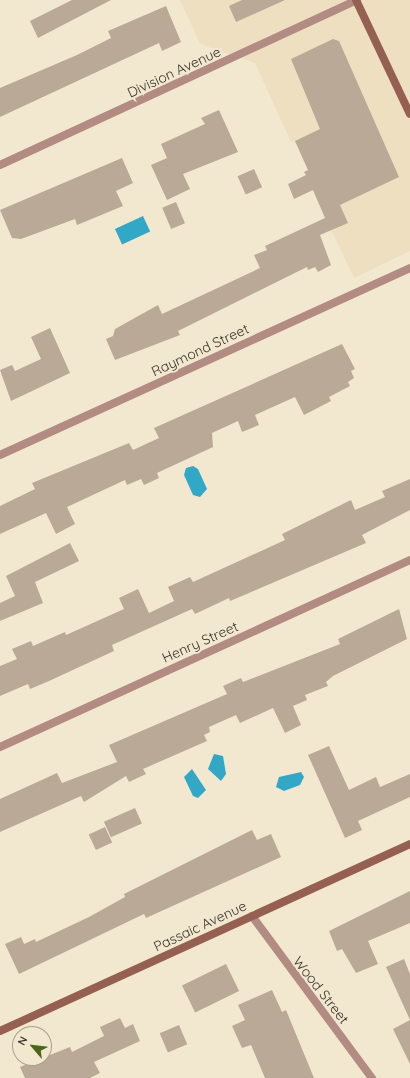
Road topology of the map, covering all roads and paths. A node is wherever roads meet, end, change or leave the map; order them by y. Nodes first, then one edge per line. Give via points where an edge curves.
1 (357, 0) edge
2 (410, 114) edge
3 (0, 165) edge
4 (410, 268) edge
5 (0, 455) edge
6 (410, 560) edge
7 (0, 747) edge
8 (410, 844) edge
9 (252, 916) junction
10 (0, 1031) edge
11 (372, 1078) edge

1 - 2 street
1 - 3 street, Division Avenue
4 - 5 street, Raymond Street
6 - 7 street, Henry Street
8 - 9 street, Passaic Avenue
9 - 10 street, Passaic Avenue
9 - 11 street, Wood Street

